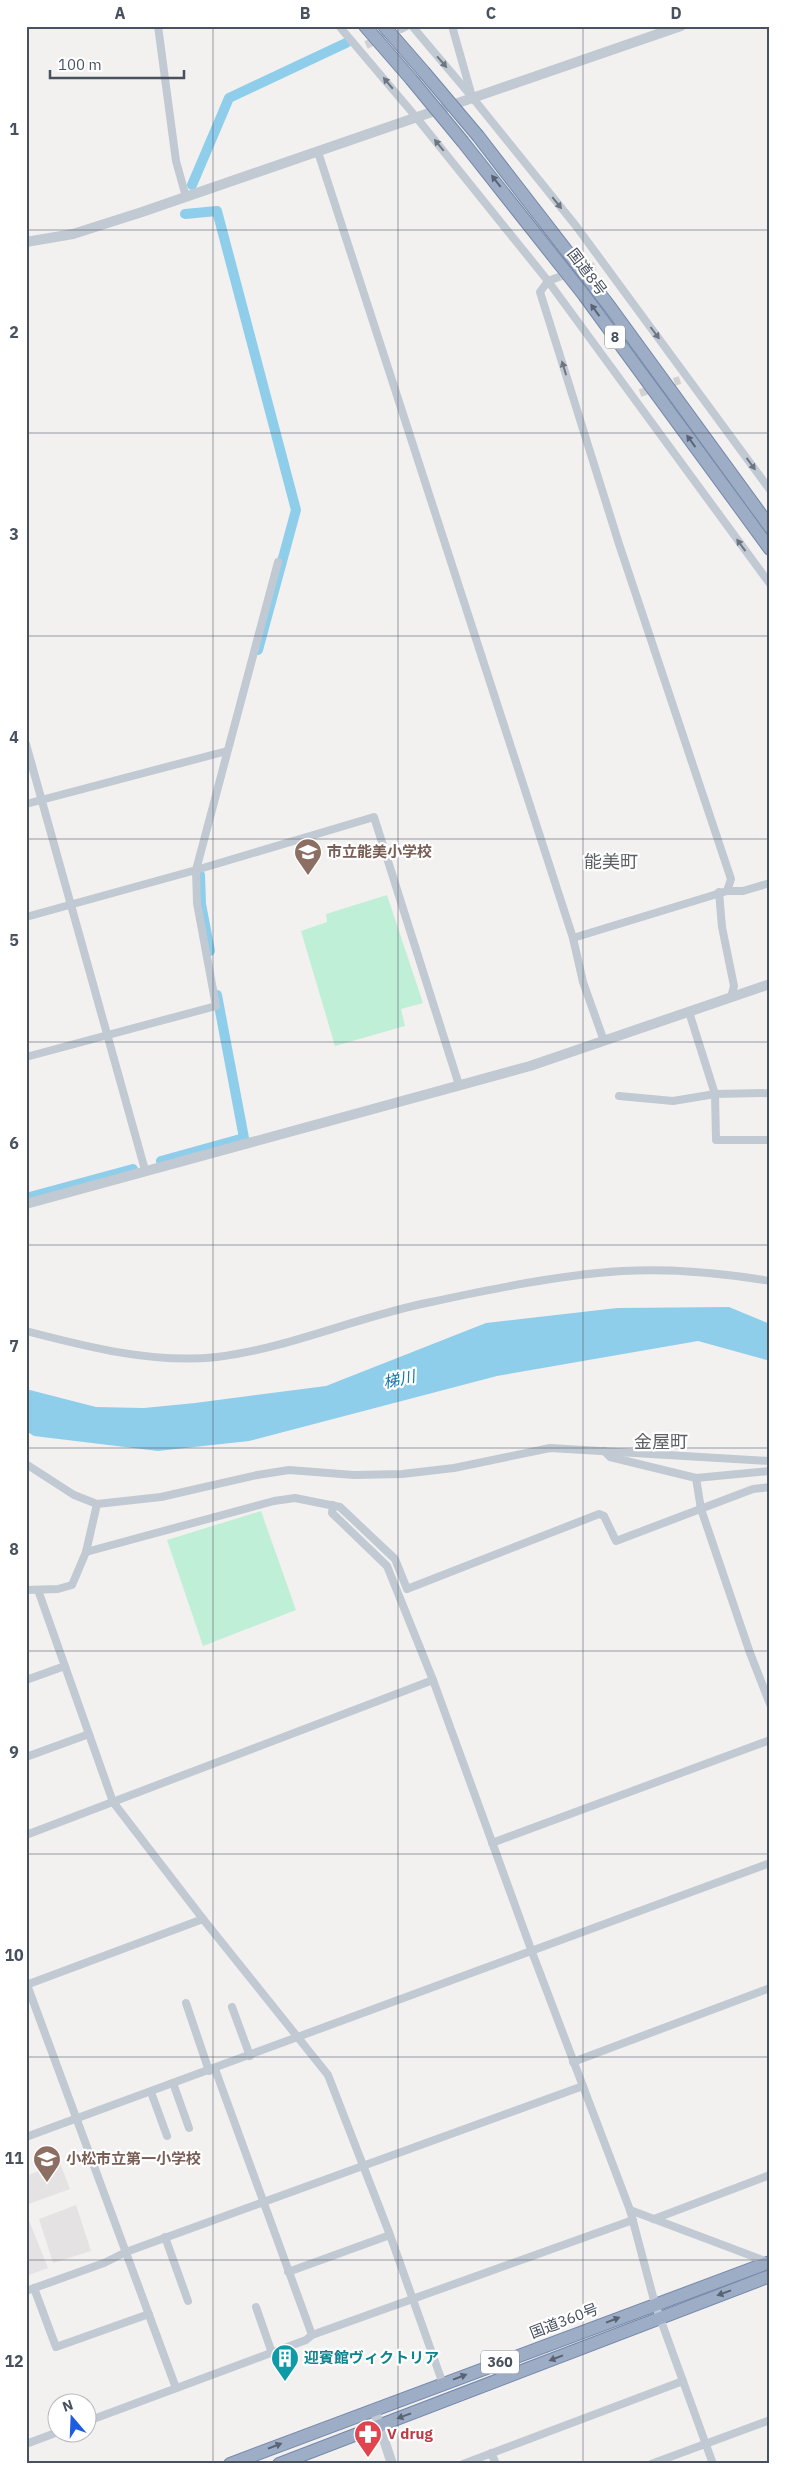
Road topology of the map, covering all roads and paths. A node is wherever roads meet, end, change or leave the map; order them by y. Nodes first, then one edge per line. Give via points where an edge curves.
1 (158, 26) edge
2 (339, 26) edge
3 (365, 26) edge
4 (384, 26) edge
5 (412, 26) edge
6 (452, 26) edge
7 (681, 26) edge
8 (472, 97) junction
9 (416, 117) junction
10 (318, 152) junction
11 (186, 197) junction
12 (26, 242) edge
13 (603, 264) junction
14 (595, 266) tunnel mouth
15 (552, 280) junction
16 (732, 476) junction
17 (770, 490) edge
18 (770, 517) edge
19 (770, 527) edge
20 (758, 539) junction
21 (770, 549) edge
22 (770, 561) edge
23 (278, 562) dead end
24 (770, 584) edge
25 (26, 744) edge
26 (227, 751) junction
27 (42, 800) junction
28 (26, 804) edge
29 (196, 870) junction
30 (770, 883) edge
31 (723, 891) junction
32 (72, 905) junction
33 (26, 917) edge
34 (573, 938) junction
35 (770, 984) edge
36 (731, 997) junction
37 (689, 1012) junction
38 (107, 1035) junction
39 (604, 1041) junction
40 (26, 1057) edge
41 (458, 1085) junction
42 (770, 1093) edge
43 (715, 1094) junction
44 (619, 1096) dead end
45 (770, 1140) edge
46 (145, 1170) junction
47 (26, 1204) edge
48 (770, 1281) edge
49 (26, 1331) edge
50 (604, 1451) junction
51 (770, 1460) edge
52 (26, 1464) edge
53 (770, 1471) edge
54 (696, 1478) junction
55 (770, 1487) edge
56 (97, 1504) junction
57 (333, 1505) junction
58 (701, 1509) junction
59 (86, 1552) junction
60 (26, 1590) edge
61 (38, 1590) junction
62 (65, 1666) junction
63 (26, 1680) edge
64 (432, 1680) junction
65 (770, 1704) edge
66 (89, 1734) junction
67 (770, 1740) edge
68 (26, 1757) edge
69 (113, 1802) junction
70 (26, 1835) edge
71 (492, 1843) junction
72 (770, 1864) edge
73 (203, 1919) junction
74 (532, 1952) junction
75 (27, 1984) edge
76 (770, 1988) edge
77 (186, 2003) dead end
78 (232, 2007) dead end
79 (298, 2038) junction
80 (250, 2056) junction
81 (573, 2062) junction
82 (212, 2070) junction
83 (173, 2083) junction
84 (582, 2086) junction
85 (151, 2092) junction
86 (76, 2119) junction
87 (188, 2128) dead end
88 (167, 2136) dead end
89 (26, 2137) edge
90 (361, 2166) junction
91 (770, 2175) edge
92 (262, 2202) junction
93 (630, 2210) junction
94 (654, 2219) junction
95 (633, 2220) junction
96 (390, 2235) junction
97 (165, 2237) junction
98 (126, 2252) junction
99 (769, 2262) edge
100 (288, 2272) junction
101 (770, 2276) edge
102 (30, 2289) edge
103 (413, 2299) junction
104 (188, 2301) dead end
105 (655, 2304) junction
106 (256, 2307) dead end
107 (149, 2314) junction
108 (660, 2317) junction
109 (312, 2335) junction
110 (272, 2353) junction
111 (683, 2381) junction
112 (443, 2384) junction
113 (176, 2388) junction
114 (374, 2409) junction
115 (98, 2417) edge
116 (770, 2420) edge
117 (379, 2425) junction
118 (48, 2436) edge
119 (26, 2444) edge
120 (706, 2444) junction
121 (492, 2453) junction
122 (230, 2464) edge
123 (278, 2464) edge
124 (392, 2464) edge
125 (463, 2464) edge
126 (496, 2464) edge
127 (651, 2464) edge
128 (713, 2464) edge

1 - 11 street via 176,161
9 -> 2 street via 362,47
20 -> 3 highway, 国道8号 / 8, bridge via 724,498 706,462 584,295 464,142
4 - 16 highway, 国道8号 / 8, bridge via 478,136 610,307
5 -> 8 street
6 - 8 street
7 - 8 street
8 - 9 street
8 -> 13 street
9 - 10 street
15 -> 9 street
10 - 11 street
10 - 34 street
11 - 12 street via 73,234
13 - 14 street
13 -> 17 street via 684,379
24 -> 15 street
31 -> 15 street via 731,879 619,544 540,292
16 - 18 highway
16 - 19 highway, 国道8号 / 8
20 - 21 highway
20 - 22 highway
23 - 26 street
25 - 27 street
26 - 27 street
26 - 29 street
27 - 28 street
27 - 32 street
29 - 32 street
29 - 38 street via 197,903 216,1006
29 - 41 street via 374,817
30 - 31 street via 743,891
31 - 34 street
31 - 36 street via 722,927 734,986
32 - 33 street
32 - 38 street
34 - 39 street via 583,982
35 - 36 street
36 - 37 street
37 - 39 street
37 - 43 street
38 - 40 street
38 - 46 street
39 - 41 street via 530,1066
41 - 46 street
42 - 43 street
43 - 44 street via 673,1101
43 - 45 street via 716,1140
46 - 47 street
48 - 49 street via 716,1273 653,1271 563,1277 431,1301 256,1350 216,1357 173,1358 137,1354
50 - 51 street
50 - 54 street via 610,1457
50 - 56 street via 550,1448 454,1468 402,1474 354,1475 289,1470 161,1498
52 - 56 street via 74,1495
53 - 54 street
54 - 58 street
55 - 58 street via 753,1489
56 - 59 street
57 - 58 street via 340,1507 395,1559 407,1589 599,1514 604,1516 616,1541
57 - 59 street via 295,1498 274,1501
57 - 64 street via 332,1513 387,1566
58 - 65 street
59 - 61 street via 72,1585
60 - 61 street
61 - 62 street
62 - 63 street
62 - 66 street
64 - 69 street
64 - 71 street
66 - 68 street
66 - 69 street
67 - 71 street
69 - 70 street
69 - 73 street
71 - 74 street
72 - 74 street
73 - 75 street
73 - 79 street
74 - 79 street
74 - 81 street
75 - 86 street
76 - 81 street
77 - 82 street
78 - 80 street
79 - 80 street
79 - 90 street via 328,2075
80 - 82 street
81 - 84 street
82 - 83 street
82 - 92 street
83 - 85 street
83 - 87 street
84 - 90 street
84 - 93 street
85 - 86 street
85 - 88 street
86 - 89 street
86 - 98 street
90 - 92 street
90 - 96 street
91 - 94 street
92 - 97 street
92 - 100 street
93 - 94 street
93 - 95 street
94 - 99 street
95 - 103 street
95 - 105 street
96 - 100 street
96 - 103 street
97 - 98 street
97 - 104 street
98 - 102 street
98 - 107 street
99 - 105 highway, 国道360号 / 360
100 - 109 street
101 -> 108 highway, 国道360号 / 360
102 - 107 street via 56,2347
103 - 109 street
103 - 112 street
105 - 108 street
112 -> 105 highway, 国道360号 / 360
106 - 110 street
107 - 113 street
108 - 111 street
108 -> 117 highway, 国道360号 / 360
109 - 110 street
110 - 113 street
111 - 120 street
111 - 121 street
112 - 114 highway, 国道360号 / 360
113 - 115 street
114 - 117 street
122 -> 114 highway, 国道360号 / 360
116 - 120 street
117 - 123 highway, 国道360号 / 360
117 - 124 street
118 - 119 street
120 - 127 street
120 - 128 street
121 - 125 street
121 - 126 street

